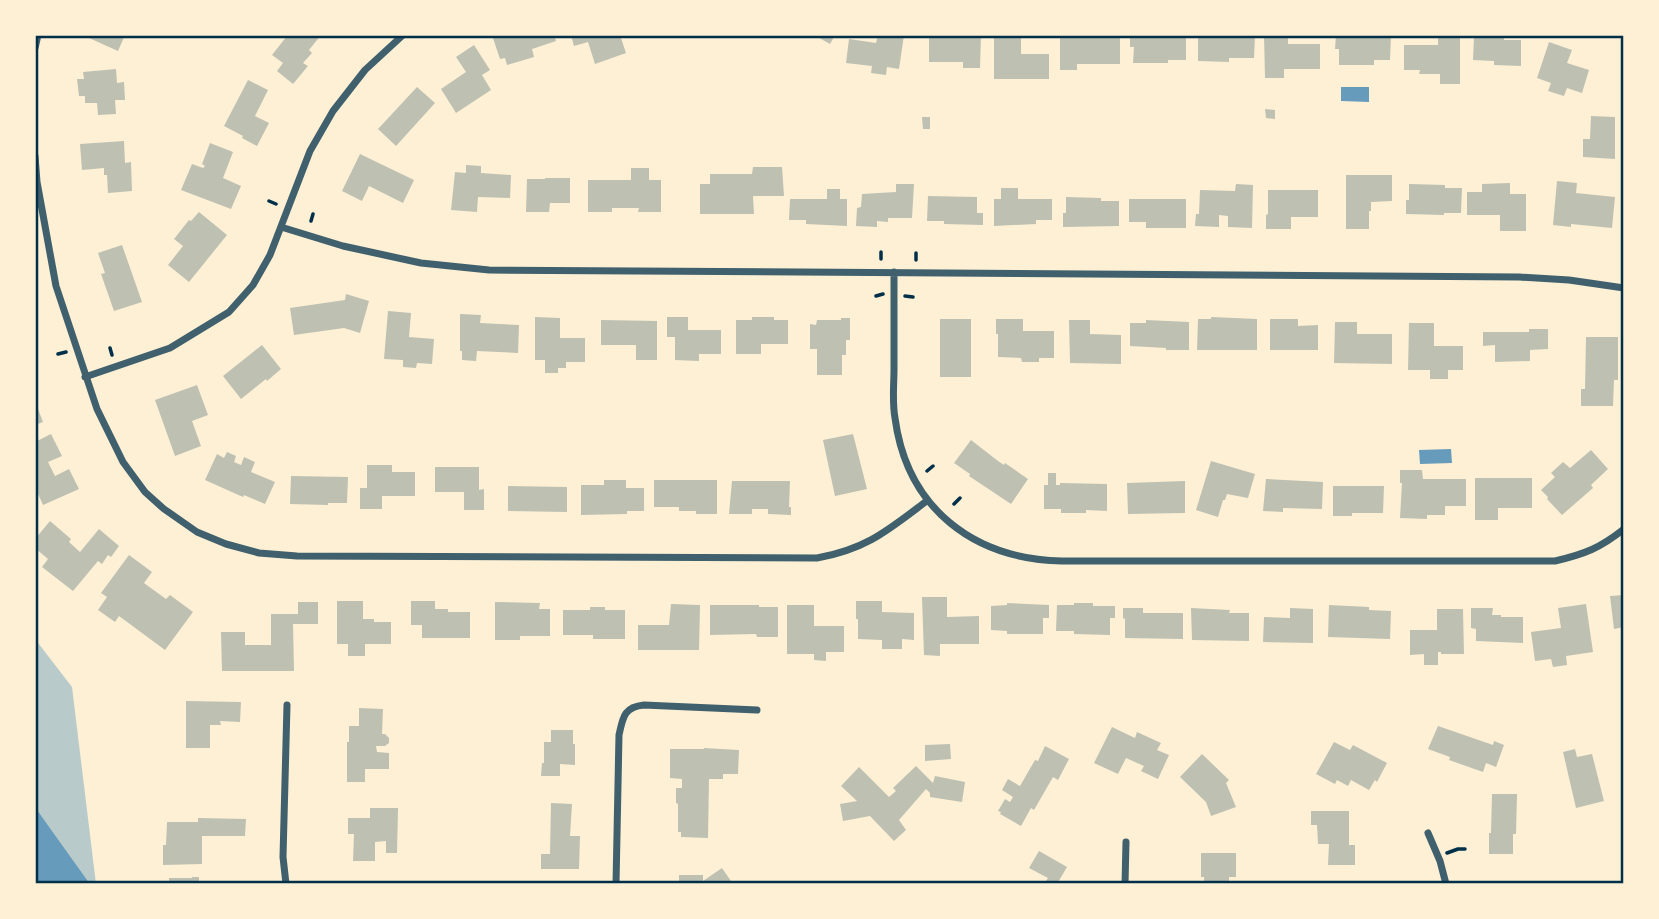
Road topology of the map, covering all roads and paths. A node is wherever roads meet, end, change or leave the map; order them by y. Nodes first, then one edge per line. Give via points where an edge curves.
1 (38, 35) edge
2 (403, 35) edge
3 (35, 48) edge
4 (35, 156) edge
5 (269, 201) dead end
6 (276, 204) dead end
7 (313, 214) dead end
8 (311, 221) dead end
9 (282, 227) junction
10 (881, 252) dead end
11 (916, 253) dead end
12 (881, 259) dead end
13 (916, 260) dead end
14 (894, 272) junction
15 (1624, 288) edge
16 (883, 294) dead end
17 (876, 296) dead end
18 (905, 296) dead end
19 (913, 297) dead end
20 (110, 348) dead end
21 (66, 352) dead end
22 (58, 354) dead end
23 (112, 355) dead end
24 (85, 377) junction
25 (933, 466) dead end
26 (927, 471) dead end
27 (960, 498) dead end
28 (928, 500) junction
29 (954, 504) dead end
30 (1624, 529) edge
31 (287, 705) dead end
32 (757, 710) dead end
33 (1428, 833) dead end
34 (1126, 842) dead end
35 (1458, 849) dead end
36 (1465, 849) dead end
37 (286, 884) edge
38 (616, 884) edge
39 (1125, 884) edge
40 (1446, 884) edge

1 - 3 street
2 - 9 street via 365,70 327,120 310,151
4 - 24 street via 56,286
5 - 6 path
7 - 8 path
9 - 14 street via 421,263 489,270
9 - 24 street via 253,285 229,312 170,348
10 - 12 path
11 - 13 path
14 - 15 street via 1519,277
14 - 28 street via 894,415 911,474
16 - 17 path
18 - 19 path
20 - 23 path
21 - 22 path
24 - 28 street via 123,462 145,492 197,532 259,553 817,558 863,545
25 - 26 path
27 - 29 path
28 - 30 street via 969,537 1004,553 1041,561 1555,561 1582,555
31 - 37 street via 282,857
32 - 38 street via 644,705 628,711 619,735
33 - 40 street
34 - 39 street
35 - 36 path

